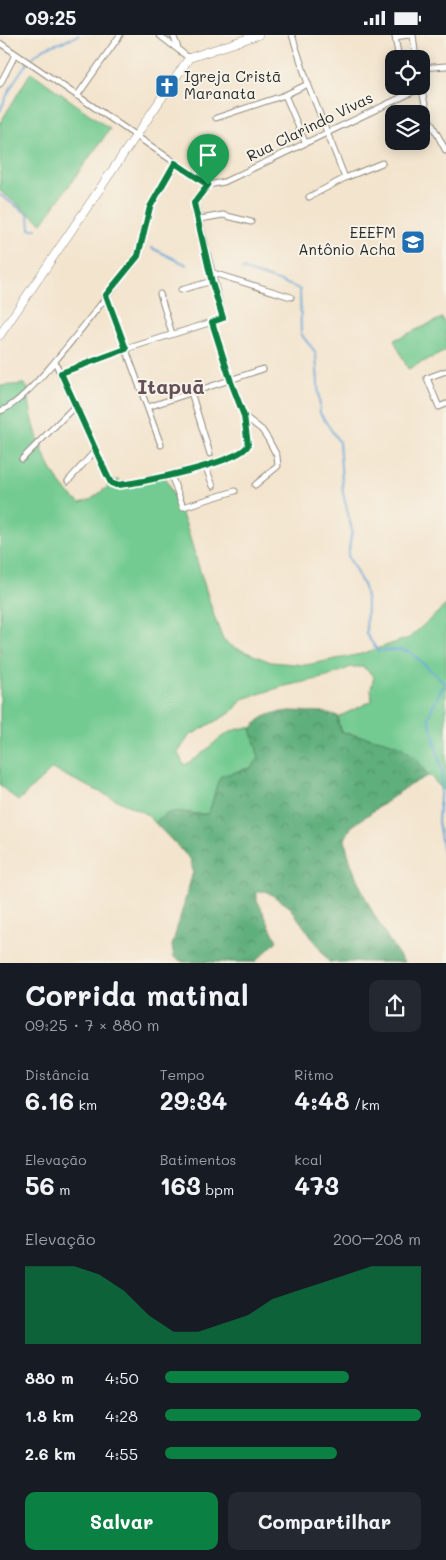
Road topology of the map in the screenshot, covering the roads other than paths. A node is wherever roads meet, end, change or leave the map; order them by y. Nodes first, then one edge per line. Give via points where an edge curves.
1 (120, 35) edge
2 (159, 35) edge
3 (173, 35) edge
4 (258, 35) edge
5 (292, 35) edge
6 (409, 35) edge
7 (413, 35) edge
8 (419, 35) edge
9 (0, 43) edge
10 (414, 46) junction
11 (179, 49) junction
12 (397, 50) edge
13 (415, 50) edge
14 (15, 55) junction
15 (189, 58) junction
16 (446, 66) edge
17 (430, 67) edge
18 (0, 84) edge
19 (308, 84) junction
20 (285, 95) junction
21 (404, 95) edge
22 (423, 95) edge
23 (77, 96) junction
24 (216, 117) dead end
25 (327, 132) junction
26 (136, 136) junction
27 (305, 142) junction
28 (446, 151) edge
29 (175, 163) junction
30 (382, 163) dead end
31 (345, 178) junction
32 (208, 185) junction
33 (308, 197) dead end
34 (200, 219) junction
35 (251, 222) dead end
36 (210, 272) junction
37 (212, 281) junction
38 (181, 290) dead end
39 (160, 294) dead end
40 (106, 295) junction
41 (291, 297) dead end
42 (212, 322) junction
43 (172, 334) junction
44 (0, 335) edge
45 (126, 349) junction
46 (54, 362) junction
47 (263, 369) dead end
48 (446, 371) edge
49 (61, 373) junction
50 (230, 379) junction
51 (191, 392) junction
52 (446, 404) edge
53 (75, 406) junction
54 (148, 407) junction
55 (0, 411) edge
56 (244, 416) junction
57 (161, 445) dead end
58 (95, 451) junction
59 (210, 454) dead end
60 (22, 459) dead end
61 (205, 465) junction
62 (171, 475) junction
63 (68, 481) dead end
64 (255, 485) dead end
65 (213, 486) dead end
66 (234, 491) dead end

1 - 23 street
2 - 11 street
3 - 11 street
4 - 15 main road
5 - 19 street
6 - 12 street via 395,37
7 - 10 street
8 - 10 street
9 - 14 street
10 - 13 street
11 - 15 street
14 - 18 street
14 - 23 street
15 - 26 main road
16 - 17 street
19 - 20 street
19 - 25 street
20 - 24 street
20 - 27 street
21 - 25 street, Rua Clarindo Vivas
22 - 28 street via 428,117
23 - 26 street
25 - 27 street, Rua Clarindo Vivas
25 - 31 street
26 - 29 street
26 - 44 main road
27 - 32 street, Rua Clarindo Vivas via 224,182
29 - 32 street
29 - 40 street via 150,207 138,256
30 - 31 street
31 - 33 street
32 - 34 street via 194,203
34 - 35 street via 223,215
34 - 36 street
36 - 37 street
36 - 41 street
37 - 38 street
37 - 42 street via 223,318
39 - 43 street
40 - 45 street
40 - 46 street
42 - 43 street
42 - 50 street
43 - 45 street
45 - 49 street
45 - 54 street
46 - 49 street
46 - 55 street via 13,405
47 - 50 street
48 - 52 street via 427,378 439,407
49 - 53 street
50 - 51 street
50 - 56 street
51 - 54 street
51 - 59 street
53 - 58 street
53 - 60 street
54 - 57 street
56 - 61 street via 247,449 230,459
56 - 64 street via 262,430 278,456 278,466
58 - 62 street via 111,483 116,485
58 - 63 street
61 - 62 street
61 - 65 street
62 - 66 street via 183,507

